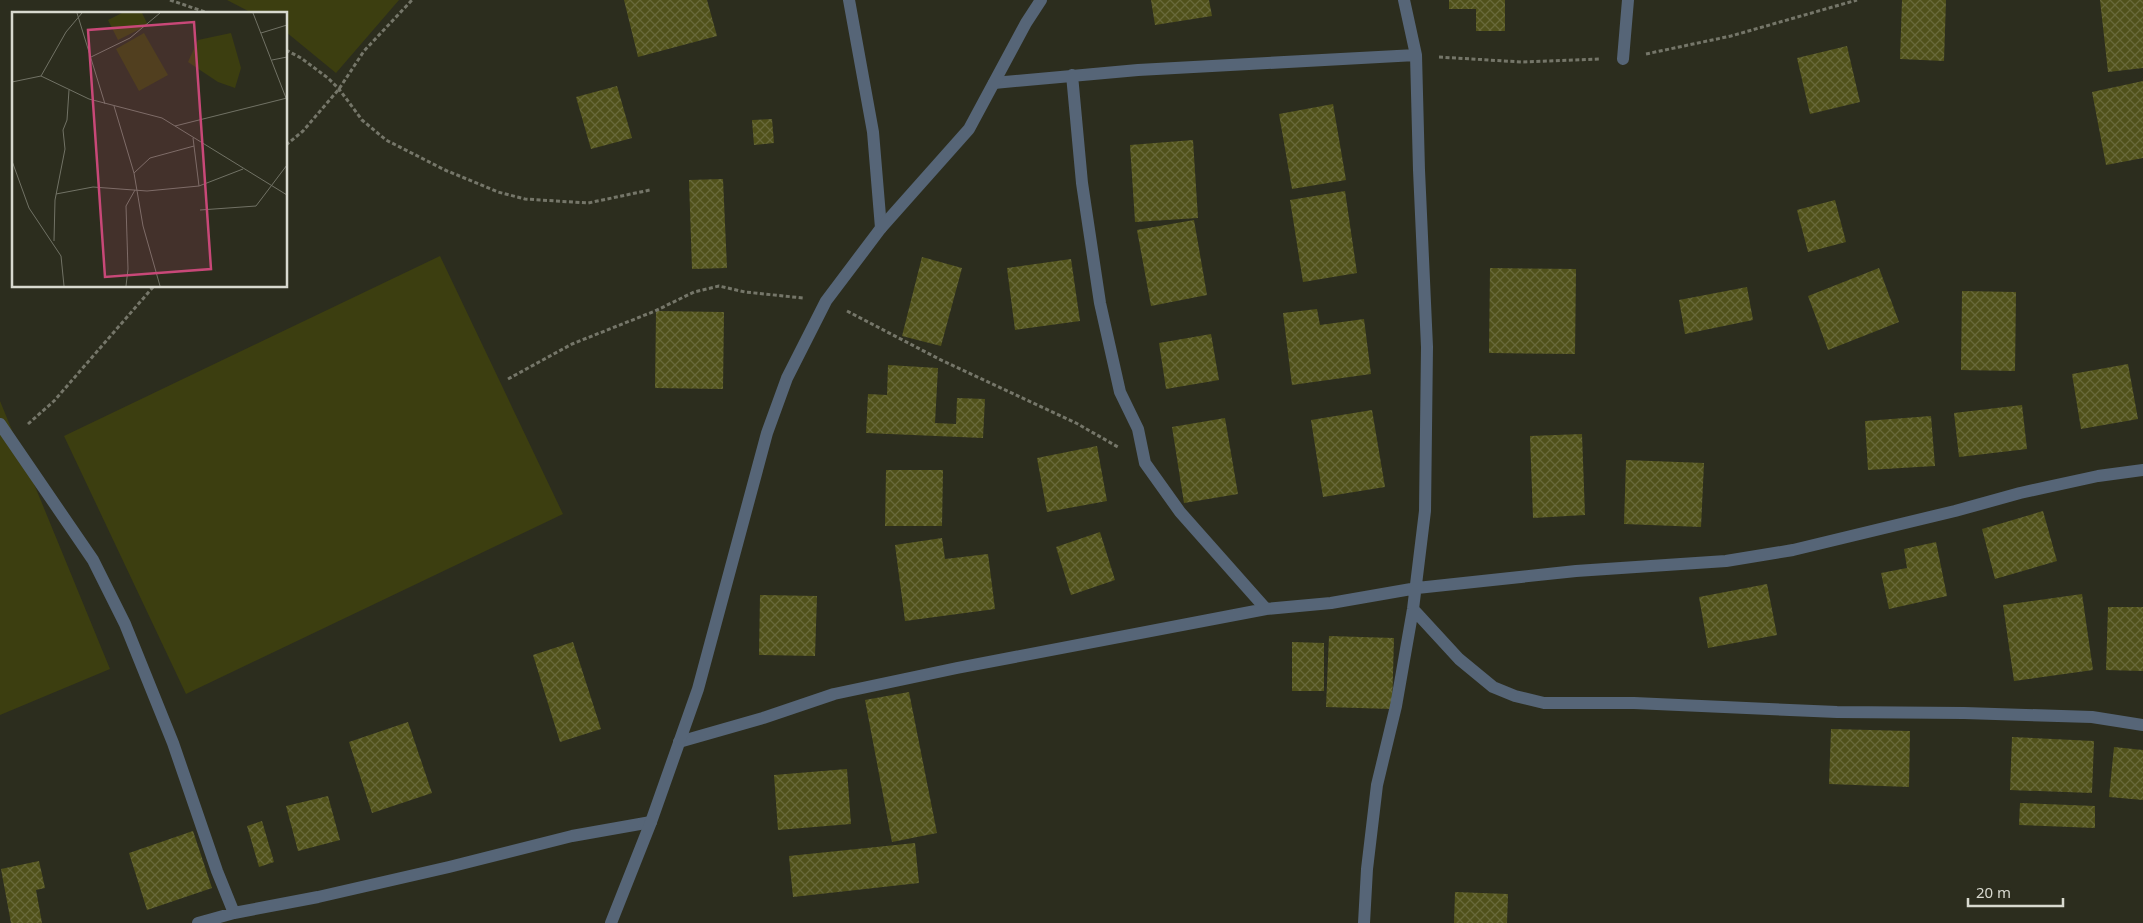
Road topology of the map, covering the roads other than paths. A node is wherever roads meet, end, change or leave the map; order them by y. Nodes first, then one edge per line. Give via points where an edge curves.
1 (849, 0) edge
2 (1041, 0) edge
3 (1404, 0) edge
4 (1628, 0) edge
5 (1416, 55) junction
6 (1622, 59) dead end
7 (1072, 75) junction
8 (994, 83) junction
9 (881, 228) junction
10 (0, 424) edge
11 (2143, 470) edge
12 (1417, 588) junction
13 (1266, 609) junction
14 (1413, 609) junction
15 (2143, 725) edge
16 (679, 742) junction
17 (651, 822) junction
18 (234, 913) junction
19 (198, 923) edge
20 (611, 923) edge
21 (1364, 923) edge

1 - 9 street via 873,132
2 - 8 street
3 - 5 street
4 - 6 street
5 - 7 street
5 - 12 street via 1427,348 1425,511
7 - 8 street
7 - 13 street via 1082,182 1100,303 1120,392 1138,429 1146,463 1180,512
8 - 9 street via 969,129
9 - 16 street via 826,301 787,378 767,433 698,689
10 - 18 street via 93,560 125,624 173,743
11 - 12 street via 2020,493 1784,551 1726,561 1576,571
12 - 13 street via 1331,603
12 - 14 street
13 - 16 street via 834,694
14 - 15 street via 1459,659 1492,687 1544,703 2082,717
14 - 21 street via 1396,706 1377,785
16 - 17 street
17 - 18 street via 572,836 318,898
17 - 20 street
18 - 19 street

